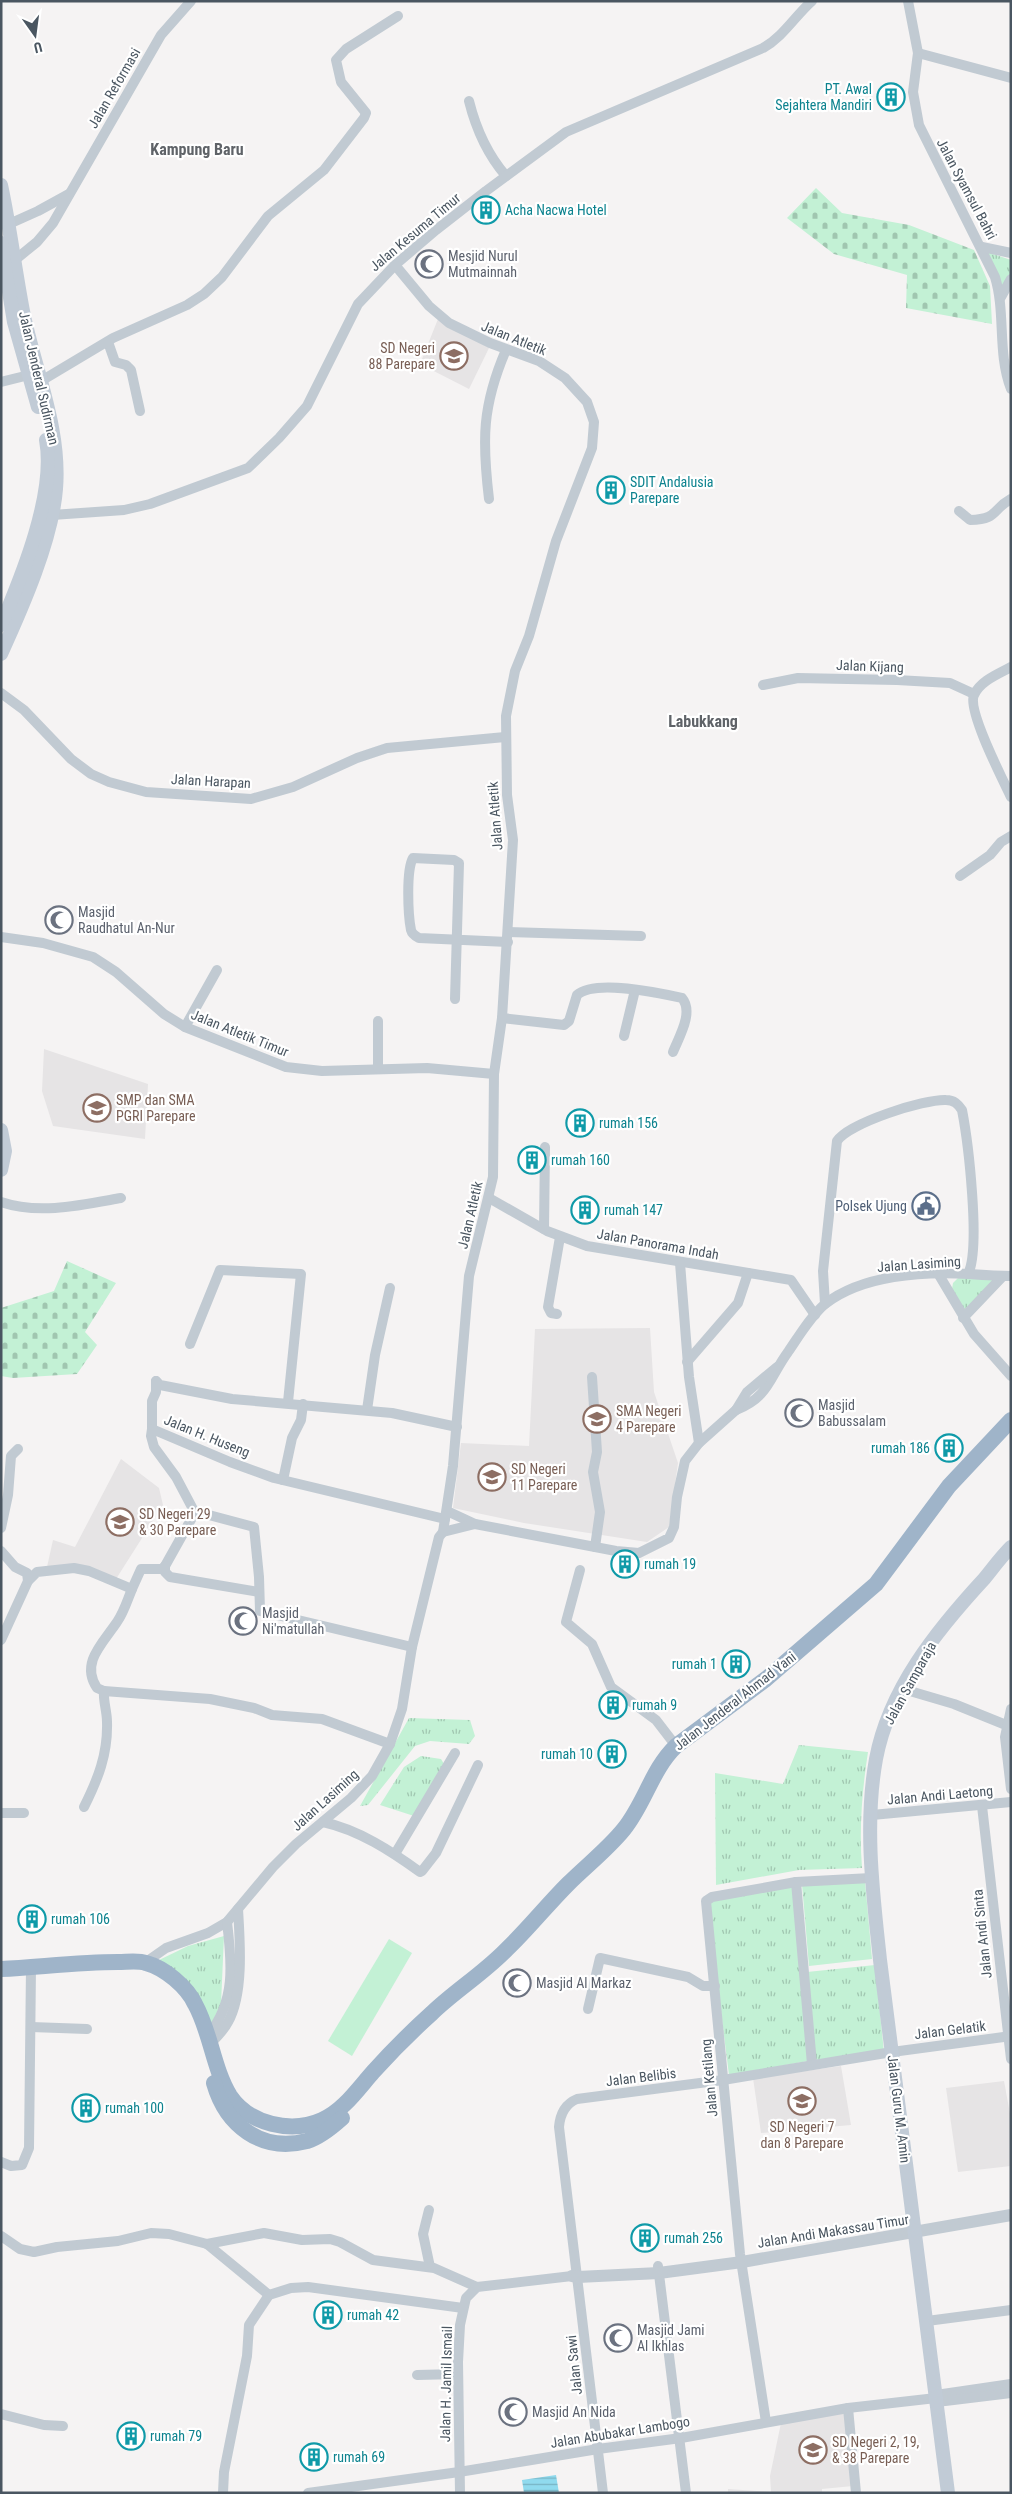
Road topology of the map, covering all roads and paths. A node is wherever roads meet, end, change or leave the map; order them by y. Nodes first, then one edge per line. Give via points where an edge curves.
1 (191, 1) edge
2 (812, 1) edge
3 (908, 1) edge
4 (398, 16) dead end
5 (918, 53) junction
6 (1011, 78) edge
7 (468, 101) dead end
8 (506, 176) junction
9 (1, 184) edge
10 (69, 194) junction
11 (9, 224) junction
12 (1, 243) edge
13 (982, 247) junction
14 (1011, 253) edge
15 (10, 264) junction
16 (394, 265) junction
17 (1011, 279) edge
18 (1001, 297) junction
19 (108, 342) junction
20 (506, 350) junction
21 (34, 381) junction
22 (1, 382) edge
23 (1011, 389) edge
24 (140, 411) dead end
25 (489, 499) dead end
26 (1011, 499) edge
27 (959, 511) dead end
28 (52, 515) junction
29 (5, 627) edge
30 (1, 654) edge
31 (1011, 667) edge
32 (763, 685) dead end
33 (1, 693) edge
34 (974, 694) junction
35 (505, 738) junction
36 (1011, 797) edge
37 (1011, 836) edge
38 (960, 876) dead end
39 (641, 936) dead end
40 (1, 937) edge
41 (508, 937) junction
42 (457, 939) junction
43 (217, 970) dead end
44 (635, 990) junction
45 (455, 999) dead end
46 (502, 1018) junction
47 (378, 1021) dead end
48 (185, 1027) junction
49 (624, 1036) dead end
50 (673, 1052) dead end
51 (378, 1068) junction
52 (494, 1074) junction
53 (1, 1130) edge
54 (545, 1148) dead end
55 (1, 1170) edge
56 (121, 1198) dead end
57 (489, 1198) junction
58 (1, 1202) edge
59 (544, 1229) junction
60 (560, 1237) junction
61 (680, 1263) junction
62 (748, 1273) junction
63 (968, 1274) junction
64 (940, 1275) junction
65 (1007, 1276) edge
66 (390, 1288) dead end
67 (825, 1304) junction
68 (557, 1314) dead end
69 (815, 1315) junction
70 (963, 1318) junction
71 (190, 1344) dead end
72 (688, 1362) junction
73 (592, 1376) dead end
74 (1011, 1376) edge
75 (288, 1402) junction
76 (303, 1404) junction
77 (367, 1410) junction
78 (1011, 1420) edge
79 (457, 1427) junction
80 (152, 1429) junction
81 (699, 1443) junction
82 (1, 1452) edge
83 (283, 1480) junction
84 (194, 1511) junction
85 (446, 1515) junction
86 (474, 1524) junction
87 (1, 1528) edge
88 (443, 1532) junction
89 (595, 1547) junction
90 (1011, 1547) edge
91 (1, 1551) edge
92 (166, 1566) junction
93 (580, 1570) dead end
94 (28, 1581) junction
95 (132, 1590) junction
96 (259, 1592) junction
97 (1, 1643) edge
98 (412, 1647) junction
99 (903, 1689) junction
100 (104, 1691) junction
101 (1011, 1709) edge
102 (1006, 1725) junction
103 (390, 1744) junction
104 (676, 1746) junction
105 (455, 1753) dead end
106 (478, 1766) dead end
107 (1011, 1789) edge
108 (1011, 1802) edge
109 (982, 1806) junction
110 (84, 1808) dead end
111 (1, 1813) edge
112 (24, 1813) dead end
113 (872, 1815) junction
114 (323, 1822) junction
115 (395, 1854) junction
116 (872, 1878) junction
117 (796, 1882) junction
118 (238, 1910) junction
119 (227, 1922) junction
120 (146, 1962) junction
121 (30, 1967) junction
122 (1, 1969) edge
123 (715, 1986) junction
124 (588, 2009) dead end
125 (31, 2027) junction
126 (87, 2029) dead end
127 (1009, 2037) edge
128 (211, 2045) junction
129 (892, 2052) junction
130 (1011, 2059) edge
131 (812, 2064) junction
132 (724, 2080) junction
133 (1, 2162) edge
134 (430, 2210) dead end
135 (1011, 2215) edge
136 (918, 2230) junction
137 (1, 2236) edge
138 (206, 2244) junction
139 (741, 2258) junction
140 (430, 2267) junction
141 (659, 2269) junction
142 (576, 2275) junction
143 (477, 2287) junction
144 (269, 2295) junction
145 (463, 2308) junction
146 (1011, 2310) edge
147 (927, 2322) junction
148 (458, 2374) junction
149 (417, 2375) dead end
150 (1011, 2384) edge
151 (1011, 2393) edge
152 (937, 2398) junction
153 (848, 2408) junction
154 (1, 2414) edge
155 (766, 2422) junction
156 (64, 2426) dead end
157 (681, 2438) junction
158 (598, 2449) junction
159 (459, 2472) junction
160 (223, 2493) edge
161 (308, 2493) edge
162 (460, 2493) edge
163 (603, 2493) edge
164 (686, 2493) edge
165 (856, 2493) edge
166 (948, 2493) edge

1 - 10 street, Jalan Reformasi via 161,35
2 - 8 street, Jalan Kesuma Timur via 772,43 566,132
3 - 5 street, Jalan Syamsul Bahri
4 - 19 street via 346,49 336,60 341,82 366,116 324,170 268,216 222,277 204,294
5 - 6 street
5 - 13 street, Jalan Syamsul Bahri via 913,92 919,125
7 - 8 street via 486,147
8 - 16 street, Jalan Kesuma Timur
9 - 11 main road, Jalan Jenderal Sudirman
10 - 11 street
10 - 15 street, Jalan Reformasi via 53,223
11 - 15 main road, Jalan Jenderal Sudirman
12 - 15 main road, Jalan Jenderal Sudirman
13 - 14 street
13 - 18 street, Jalan Syamsul Bahri
15 - 21 main road, Jalan Jenderal Sudirman via 24,312
16 - 20 street, Jalan Atletik via 424,301 449,323
16 - 28 street, Jalan Kesuma Timur via 358,304 307,406 248,468 150,504
17 - 18 street
18 - 23 street, Jalan Syamsul Bahri via 1004,368
19 - 21 street
19 - 24 street via 115,362 126,364 131,370
20 - 25 street via 493,379 487,405 484,457
20 - 35 street, Jalan Atletik via 539,361 565,378 587,402 594,422 592,448 556,542 529,636 515,671
21 - 22 street
21 - 28 main road, Jalan Jenderal Sudirman via 55,438 58,464
21 - 29 main road, Jalan Jenderal Sudirman via 47,444 44,493 35,536
26 - 27 street via 987,518 970,520
28 - 29 main road, Jalan Jenderal Sudirman via 33,575
29 - 30 main road, Jalan Jenderal Sudirman
31 - 34 street
32 - 34 street, Jalan Kijang via 798,678 950,682
33 - 35 street, Jalan Harapan via 24,710 71,759 92,774 146,792 251,799 293,787 387,748
34 - 36 street via 973,709
35 - 41 street, Jalan Atletik via 506,795 513,840
37 - 38 street
39 - 41 street
40 - 48 street, Jalan Atletik Timur via 43,943 93,957
41 - 42 street
41 - 46 street, Jalan Atletik
42 - 42 street via 419,938 412,932 409,891 411,861 415,856 458,863
42 - 45 street
43 - 48 street
44 - 46 street via 601,988 580,992 569,1021 564,1025
44 - 49 street
44 - 50 street via 684,1000 687,1014
46 - 52 street, Jalan Atletik
47 - 51 street
48 - 51 street, Jalan Atletik Timur via 286,1067 322,1071
51 - 52 street, Jalan Atletik Timur via 427,1068
52 - 57 street, Jalan Atletik via 494,1159
53 - 55 main road via 5,1151
54 - 59 street
56 - 58 street via 40,1208 19,1208
57 - 59 street, Jalan Panorama Indah
57 - 79 street, Jalan Atletik via 469,1276
59 - 60 street, Jalan Panorama Indah
60 - 61 street, Jalan Panorama Indah via 587,1246
60 - 68 street via 548,1307 551,1313
61 - 62 street, Jalan Panorama Indah
61 - 72 street
62 - 69 street, Jalan Panorama Indah via 791,1280
62 - 72 street via 738,1303
63 - 64 street, Jalan Lasiming
63 - 65 street, Jalan Lasiming
63 - 67 street via 974,1251 968,1150 962,1110 947,1100 926,1102 885,1114 842,1134 836,1141 823,1271
64 - 67 street, Jalan Lasiming via 874,1281 842,1293
64 - 70 street
65 - 70 street
66 - 77 street
67 - 69 street, Jalan Lasiming
69 - 81 street, Jalan Lasiming via 777,1367 765,1391 736,1410
70 - 74 street
71 - 75 street via 220,1270 300,1274
72 - 81 street
73 - 89 street via 597,1452 593,1472 600,1512
75 - 76 street
75 - 80 street via 214,1396 160,1385 156,1380
76 - 77 street
76 - 83 street
77 - 79 street
78 - 104 highway, Jalan Jenderal Ahmad Yani via 949,1486 876,1584 766,1679
79 - 85 street, Jalan Atletik
80 - 83 street, Jalan H. Huseng
80 - 84 street, Jalan H. Huseng via 154,1447 176,1477
81 - 89 street, Jalan Lasiming via 680,1473 674,1527 669,1538 639,1553
82 - 87 street via 10,1455 18,1449 11,1456
83 - 85 street, Jalan H. Huseng
84 - 92 street
84 - 96 street via 252,1525
85 - 86 street, Jalan H. Huseng
85 - 88 street, Jalan Atletik
86 - 88 street
86 - 89 street, Jalan Lasiming
88 - 98 street, Jalan Lasiming via 439,1537
90 - 99 main road, Jalan Samparaja via 935,1636
91 - 94 street via 15,1567 27,1573
92 - 95 street via 142,1569
92 - 96 street via 165,1572 170,1577
93 - 104 street via 566,1622 592,1644 611,1687 656,1720
94 - 95 street via 37,1572 74,1568 89,1571
94 - 97 street
95 - 100 street via 123,1612 90,1668 92,1682
96 - 98 street via 260,1611
98 - 103 street, Jalan Lasiming via 402,1708
99 - 102 street via 954,1704
99 - 113 main road, Jalan Samparaja via 889,1716 876,1759
100 - 103 street via 210,1699 272,1715 322,1719
100 - 110 street via 106,1747 99,1776
101 - 102 street
102 - 107 street
103 - 114 street, Jalan Lasiming via 382,1762 363,1787
104 - 128 highway, Jalan Jenderal Ahmad Yani via 665,1758 632,1820 622,1831 508,1949 432,2012 333,2114 314,2123 293,2127 256,2119 241,2109 229,2094
105 - 115 street
106 - 115 street via 427,1868 420,1872
108 - 109 street, Jalan Andi Laetong
109 - 113 street, Jalan Andi Laetong
109 - 127 street, Jalan Andi Sinta
111 - 112 street
113 - 116 main road, Jalan Guru M. Amin
114 - 115 street via 346,1828
114 - 118 street, Jalan Lasiming via 273,1867
116 - 117 street
116 - 129 main road, Jalan Guru M. Amin
117 - 123 street, Jalan Ketilang via 706,1899
117 - 131 street
118 - 119 street, Jalan Lasiming
118 - 128 street via 240,1949 236,1995 228,2022
119 - 120 street, Jalan Lasiming via 166,1948
119 - 128 street via 231,1954 228,1994
120 - 121 highway, Jalan Jenderal Ahmad Yani
120 - 128 highway, Jalan Jenderal Ahmad Yani via 180,1984 194,2002
121 - 122 highway, Jalan Jenderal Ahmad Yani
121 - 125 street
123 - 124 street via 703,1986 688,1978 600,1958
123 - 132 street, Jalan Ketilang
125 - 126 street
125 - 133 street via 29,2148 22,2165 11,2166
127 - 129 street, Jalan Gelatik
127 - 130 street, Jalan Andi Sinta
129 - 131 street, Jalan Belibis
129 - 136 main road, Jalan Guru M. Amin
131 - 132 street, Jalan Belibis
132 - 139 street, Jalan Ketilang
132 - 142 street, Jalan Belibis via 577,2099 565,2108 560,2127
134 - 140 street via 423,2234 424,2251 430,2259
135 - 136 street, Jalan Andi Makassau Timur
136 - 139 street, Jalan Andi Makassau Timur
136 - 147 main road, Jalan Guru M. Amin
137 - 138 street via 28,2252 118,2241 151,2233
138 - 140 street via 264,2233 302,2240 330,2239 373,2260
138 - 144 street
139 - 141 street, Jalan Andi Makassau Timur
139 - 155 street, Jalan Ketilang
140 - 143 street
141 - 142 street, Jalan Andi Makassau Timur
141 - 157 street
142 - 143 street
142 - 158 street, Jalan Sawi
143 - 145 street, Jalan H. Jamil Ismail via 466,2298
144 - 145 street via 290,2288 308,2287
144 - 160 street via 250,2325
145 - 148 street, Jalan H. Jamil Ismail
146 - 147 street
147 - 152 main road, Jalan Guru M. Amin
148 - 149 street
148 - 159 street, Jalan H. Jamil Ismail
150 - 152 street
151 - 152 street
152 - 153 street, Jalan Abubakar Lambogo
152 - 166 main road, Jalan Guru M. Amin
153 - 155 street, Jalan Abubakar Lambogo
153 - 165 street
154 - 156 street via 44,2425
155 - 157 street, Jalan Abubakar Lambogo
157 - 158 street, Jalan Abubakar Lambogo
157 - 164 street
158 - 159 street, Jalan Abubakar Lambogo
158 - 163 street, Jalan Sawi
159 - 161 street, Jalan Abubakar Lambogo
159 - 162 street, Jalan H. Jamil Ismail

